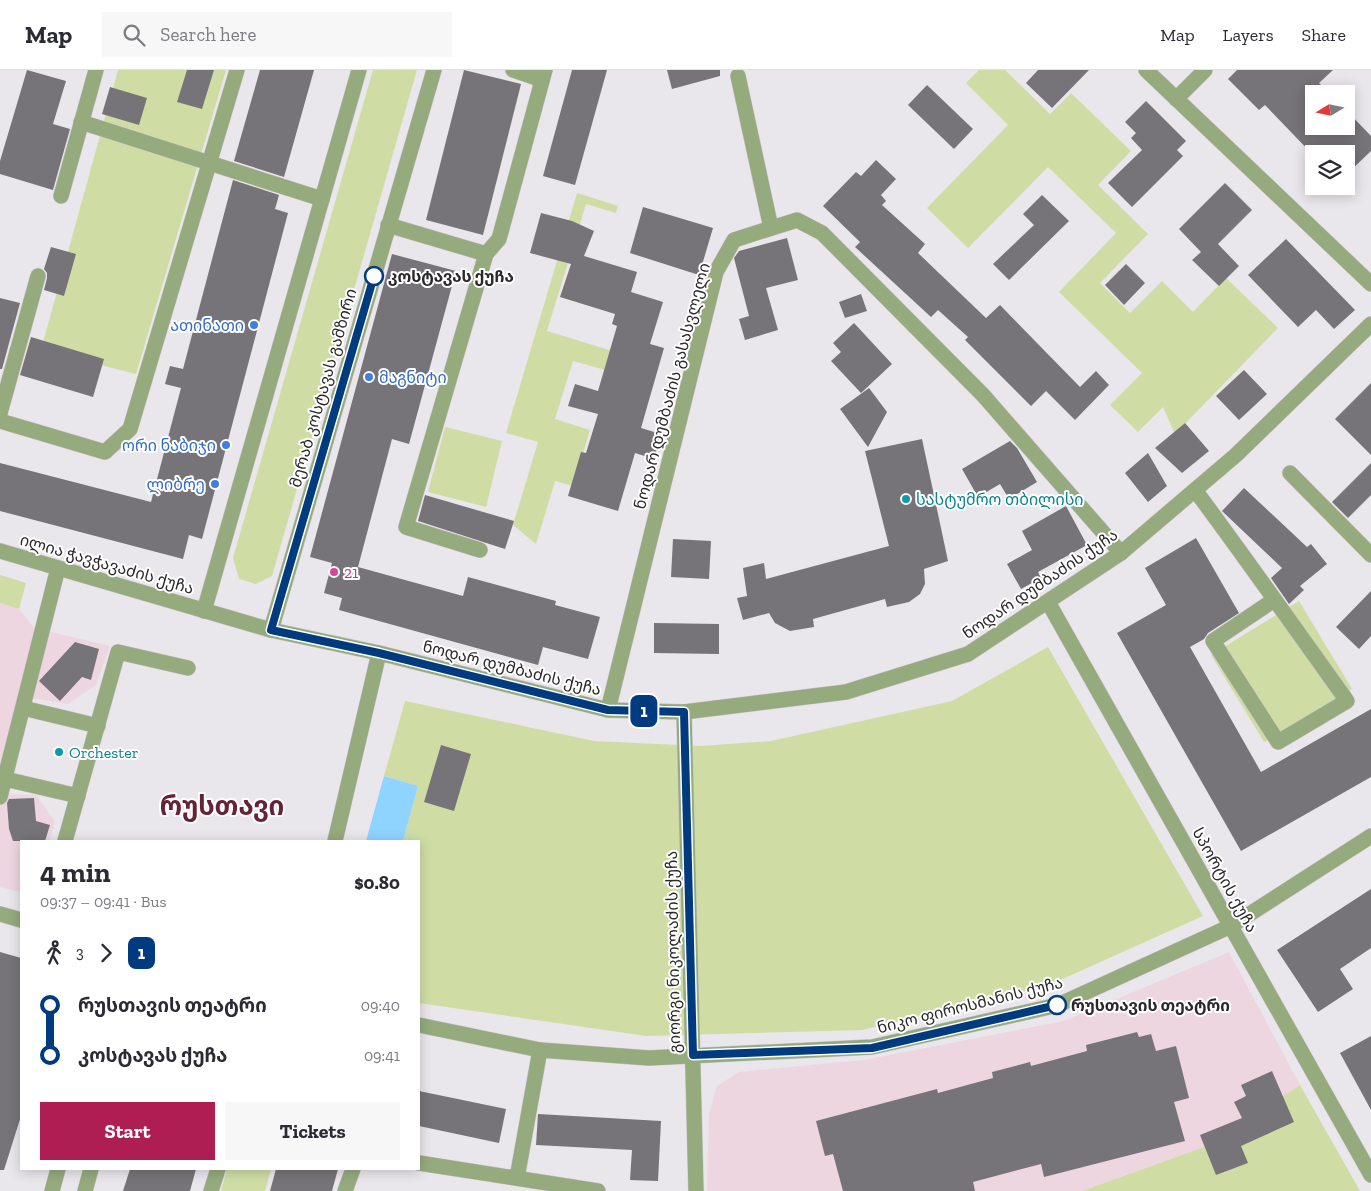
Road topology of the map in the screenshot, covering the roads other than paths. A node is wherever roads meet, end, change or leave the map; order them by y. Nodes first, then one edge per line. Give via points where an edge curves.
1 (96, 70) edge
2 (237, 70) edge
3 (359, 70) edge
4 (434, 70) edge
5 (514, 70) edge
6 (1146, 70) edge
7 (1205, 70) edge
8 (543, 75) edge
9 (738, 76) dead end
10 (1176, 99) junction
11 (81, 122) junction
12 (209, 163) junction
13 (61, 196) dead end
14 (322, 199) junction
15 (388, 224) junction
16 (771, 228) junction
17 (486, 254) junction
18 (38, 276) dead end
19 (1371, 284) edge
20 (1371, 324) edge
21 (0, 413) edge
22 (0, 421) edge
23 (1290, 473) dead end
24 (1195, 490) junction
25 (480, 550) dead end
26 (0, 551) edge
27 (1121, 553) junction
28 (1371, 556) edge
29 (58, 568) junction
30 (1274, 600) junction
31 (1048, 602) junction
32 (204, 610) junction
33 (271, 630) junction
34 (379, 653) junction
35 (188, 668) dead end
36 (23, 708) junction
37 (608, 710) junction
38 (684, 712) junction
39 (98, 726) junction
40 (5, 779) junction
41 (78, 796) junction
42 (0, 797) edge
43 (1371, 836) edge
44 (65, 840) edge
45 (335, 840) edge
46 (0, 914) edge
47 (20, 920) edge
48 (1231, 926) junction
49 (420, 1025) edge
50 (540, 1050) junction
51 (693, 1055) junction
52 (420, 1163) edge
53 (58, 1170) edge
54 (91, 1170) edge
55 (218, 1170) edge
56 (353, 1170) edge
57 (1371, 1175) edge
58 (517, 1178) junction
59 (52, 1191) edge
60 (85, 1191) edge
61 (211, 1191) edge
62 (345, 1191) edge
63 (598, 1191) edge
64 (696, 1191) edge

1 - 11 street
2 - 12 street
3 - 14 street
4 - 15 street, მერაბ კოსტავას გამზირი
5 - 8 street
6 - 10 street
7 - 10 street
8 - 17 street via 499,239
9 - 16 street
10 - 19 street
11 - 12 street
11 - 13 street
12 - 14 street
12 - 22 street via 130,429 105,452
14 - 32 street
15 - 17 street
15 - 33 street, მერაბ კოსტავას გამზირი
16 - 27 street, ნოდარ დუმბაძის გასასვლელი via 797,220 822,233 983,395
16 - 37 street, ნოდარ დუმბაძის გასასვლელი via 734,240 716,272
17 - 25 street via 406,527
18 - 21 street
20 - 24 street, ნოდარ დუმბაძის ქუჩა via 1236,455
23 - 28 street
24 - 27 street, ნოდარ დუმბაძის ქუჩა
24 - 30 street
26 - 29 street, ილია ჭავჭავაძის ქუჩა
27 - 31 street, ნოდარ დუმბაძის ქუჩა
29 - 32 street, ილია ჭავჭავაძის ქუჩა
29 - 36 street
30 - 30 street via 1214,641 1278,742 1347,701
31 - 38 street, ნოდარ დუმბაძის ქუჩა via 968,654 854,690
31 - 48 street, სპორტის ქუჩა
32 - 33 street, ილია ჭავჭავაძის ქუჩა
33 - 34 street, ნოდარ დუმბაძის ქუჩა
34 - 37 street, ნოდარ დუმბაძის ქუჩა
34 - 45 street
35 - 39 street via 118,652
36 - 39 street
36 - 40 street
37 - 38 street, ნოდარ დუმბაძის ქუჩა
38 - 51 street, გიორგი ნიკოლაძის ქუჩა
39 - 41 street
40 - 41 street
40 - 42 street
41 - 44 street
43 - 48 street, ნიკო ფიროსმანის ქუჩა
46 - 47 street
48 - 51 street, ნიკო ფიროსმანის ქუჩა via 1058,1005 872,1048
48 - 57 street, სპორტის ქუჩა
49 - 50 street, ნიკო ფიროსმანის ქუჩა
50 - 51 street, ნიკო ფიროსმანის ქუჩა via 648,1058
50 - 58 street
51 - 64 street, გიორგი ნიკოლაძის ქუჩა
52 - 58 street
53 - 59 street
54 - 60 street
55 - 61 street
56 - 62 street
58 - 63 street

